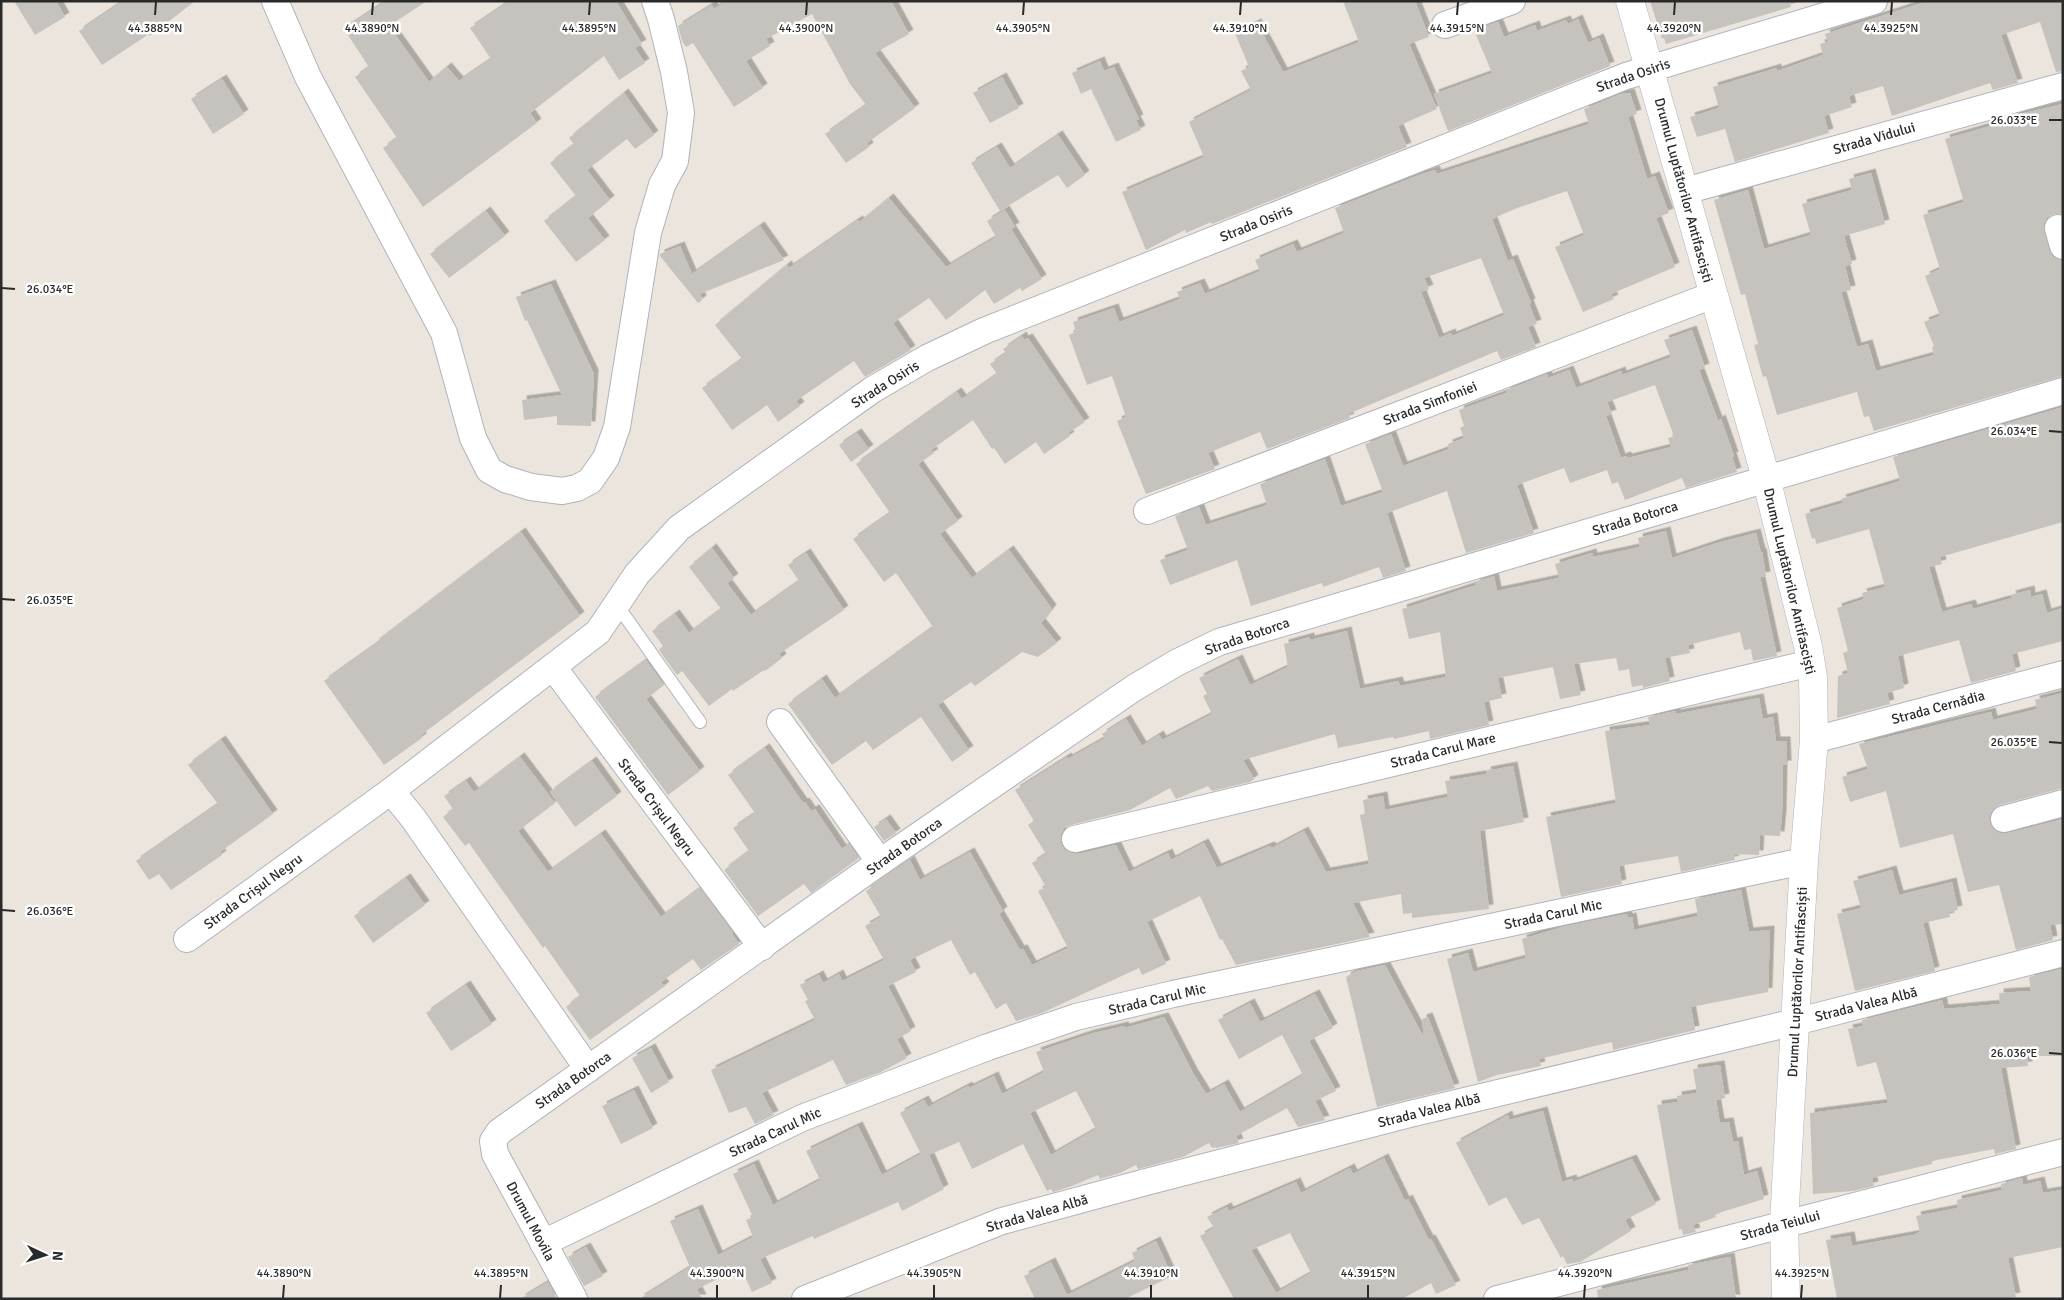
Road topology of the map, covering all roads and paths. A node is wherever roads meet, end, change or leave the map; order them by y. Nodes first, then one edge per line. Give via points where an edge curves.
1 (275, 1) edge
2 (655, 1) edge
3 (1512, 1) edge
4 (1630, 1) edge
5 (1874, 1) edge
6 (1445, 25) dead end
7 (1650, 68) junction
8 (2063, 86) edge
9 (1685, 191) junction
10 (1713, 295) junction
11 (2063, 391) edge
12 (1766, 478) junction
13 (1147, 511) dead end
14 (679, 528) joint
15 (617, 605) junction
16 (1811, 663) junction
17 (553, 667) junction
18 (2063, 674) edge
19 (700, 722) dead end
20 (780, 722) dead end
21 (1814, 740) junction
22 (391, 791) junction
23 (2063, 803) edge
24 (2004, 819) dead end
25 (1075, 839) dead end
26 (1804, 861) junction
27 (880, 862) junction
28 (187, 939) dead end
29 (762, 947) junction
30 (2063, 953) edge
31 (1795, 1022) junction
32 (588, 1070) junction
33 (493, 1141) joint
34 (2063, 1152) edge
35 (1784, 1223) junction
36 (543, 1243) junction
37 (574, 1299) edge
38 (804, 1299) edge
39 (1497, 1299) edge
40 (1786, 1299) edge

1 - 2 street via 308,77 444,332 473,438 488,470 531,487 562,491 590,481 606,458 617,427 648,233 662,185 676,154 681,113
3 - 6 street
4 - 7 street, Drumul Luptătorilor Antifasciști
5 - 7 street, Strada Osiris
7 - 9 street, Drumul Luptătorilor Antifasciști
7 - 14 street, Strada Osiris via 984,331 927,358 872,390
8 - 9 street, Strada Vidului
9 - 10 street, Drumul Luptătorilor Antifasciști
10 - 12 street, Drumul Luptătorilor Antifasciști
10 - 13 street, Strada Simfoniei
11 - 12 street, Strada Botorca
12 - 16 street, Drumul Luptătorilor Antifasciști
12 - 27 street, Strada Botorca via 1219,642 1134,688
14 - 15 street, Strada Crișul Negru via 638,574
15 - 17 street, Strada Crișul Negru via 598,632
15 - 19 lane
16 - 21 street, Drumul Luptătorilor Antifasciști
16 - 25 street, Strada Carul Mare
17 - 22 street, Strada Crișul Negru
17 - 29 street, Strada Crișul Negru
18 - 21 street, Strada Cernădia
20 - 27 street
21 - 26 street, Drumul Luptătorilor Antifasciști
22 - 28 street, Strada Crișul Negru
22 - 32 street
23 - 24 street
26 - 31 street, Drumul Luptătorilor Antifasciști
26 - 36 street, Strada Carul Mic via 1076,1017 802,1118
27 - 29 street, Strada Botorca
29 - 32 street, Strada Botorca
30 - 31 street, Strada Valea Albă
31 - 35 street, Drumul Luptătorilor Antifasciști
31 - 38 street, Strada Valea Albă via 1410,1114 1002,1221
32 - 33 street, Strada Botorca via 499,1132
33 - 36 street, Drumul Movila via 495,1154
34 - 35 street, Strada Teiului
35 - 39 street, Strada Teiului
35 - 40 street, Drumul Luptătorilor Antifasciști
36 - 37 street, Drumul Movila

